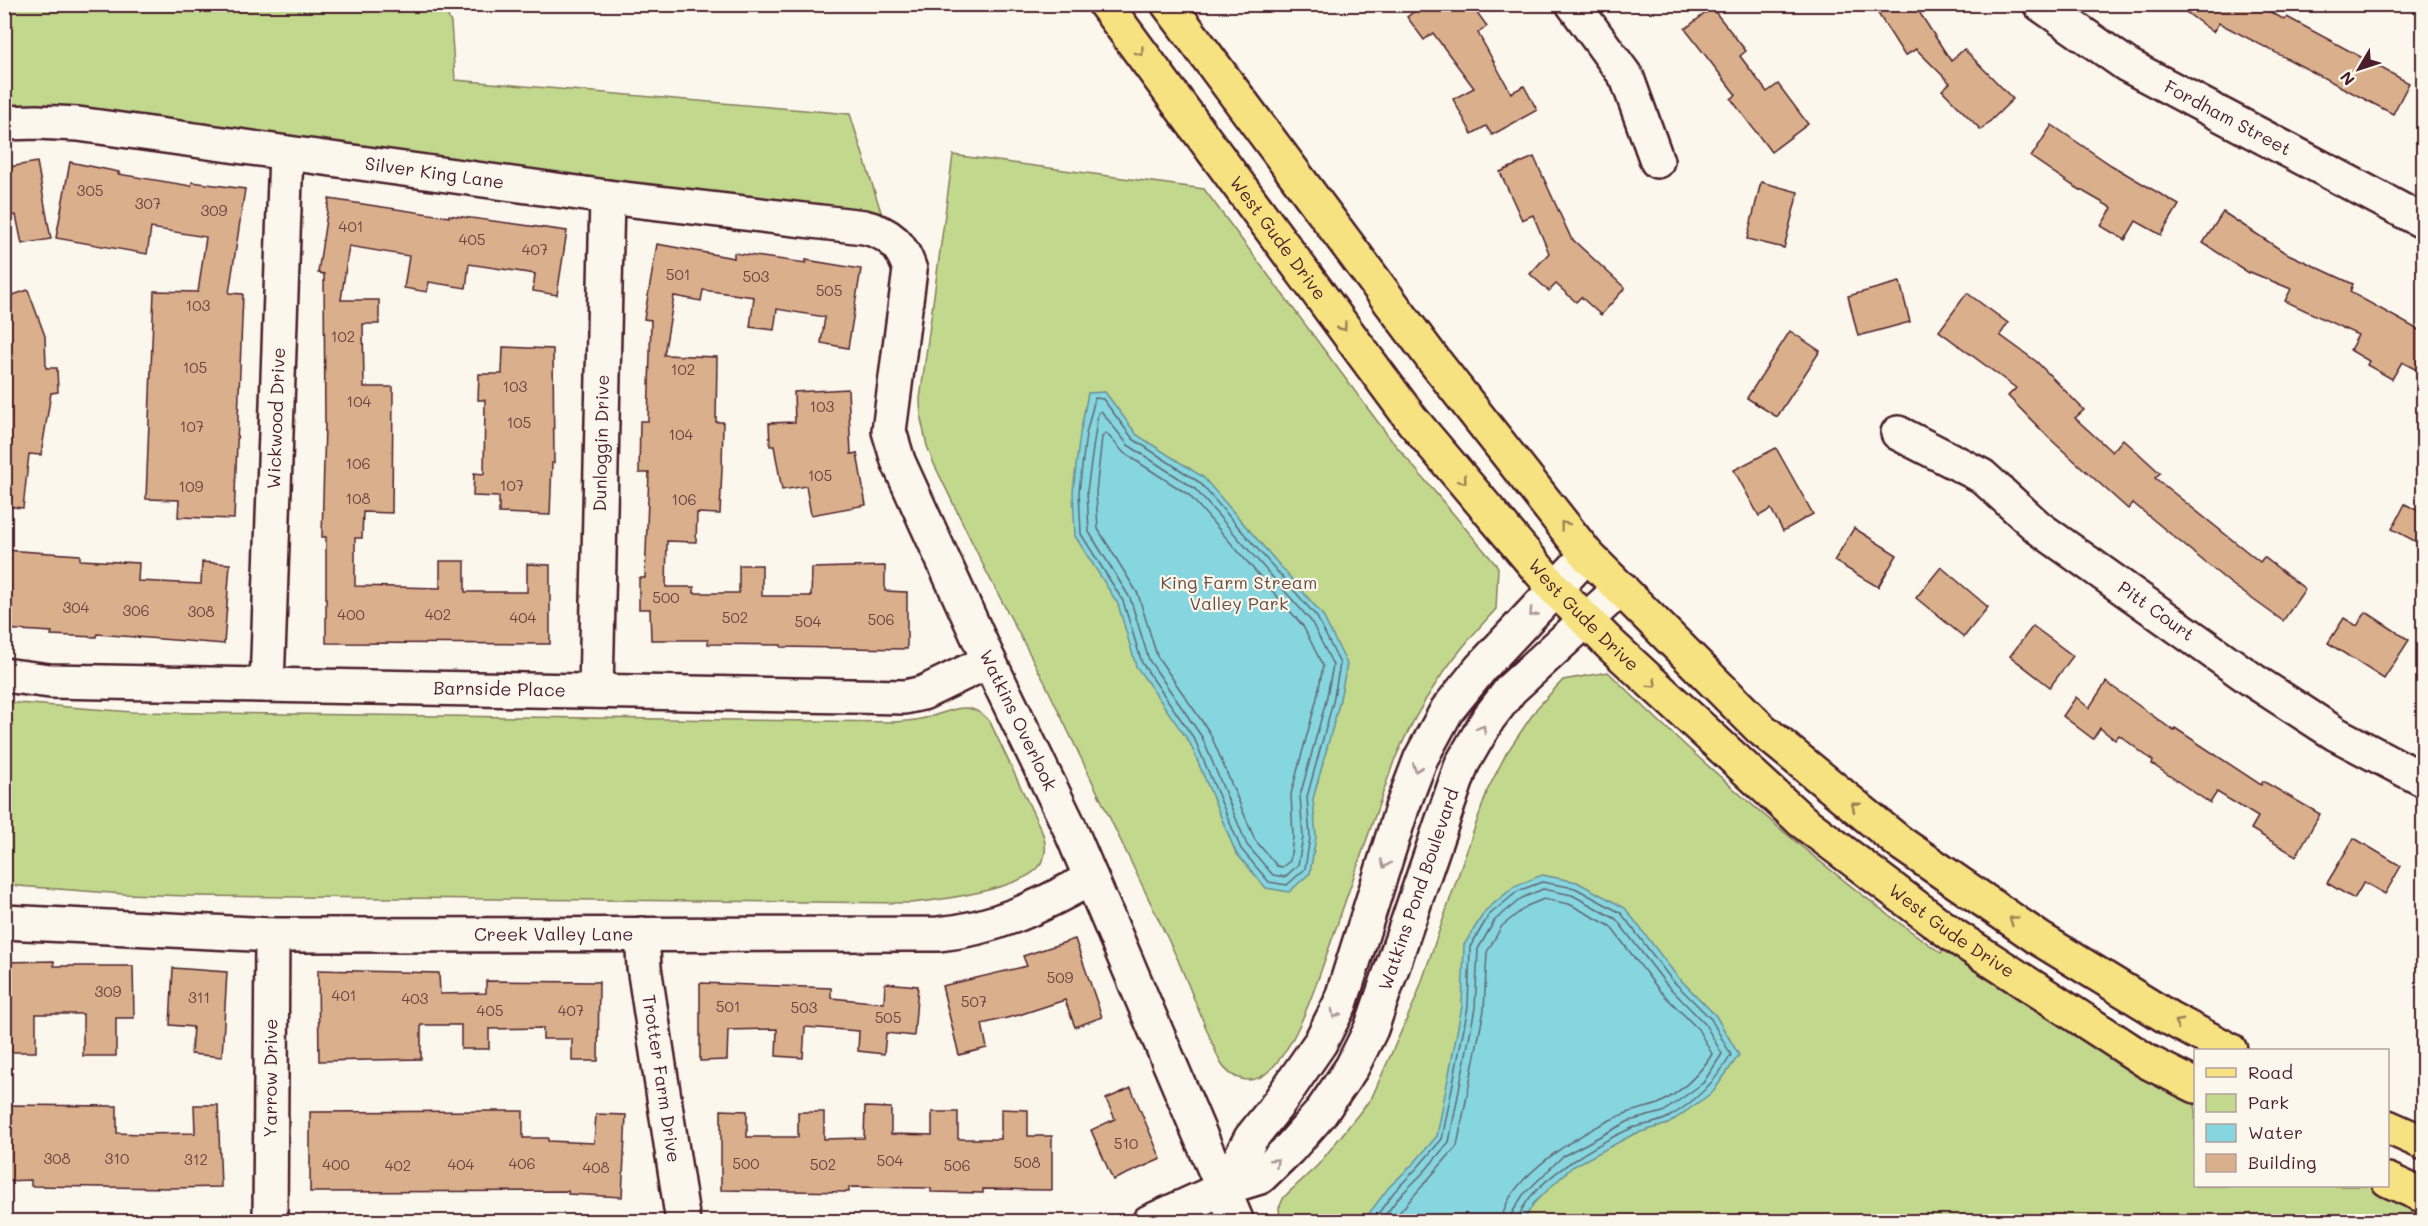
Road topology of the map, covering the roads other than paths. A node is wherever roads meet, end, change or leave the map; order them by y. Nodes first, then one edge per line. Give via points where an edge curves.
1 (1105, 4) edge
2 (1168, 4) edge
3 (1573, 4) edge
4 (2040, 4) edge
5 (4, 123) edge
6 (286, 153) junction
7 (1658, 161) dead end
8 (607, 197) junction
9 (2424, 222) edge
10 (864, 227) joint
11 (1898, 433) dead end
12 (1587, 555) junction
13 (1621, 588) junction
14 (1555, 589) junction
15 (1586, 620) junction
16 (989, 661) junction
17 (4, 675) edge
18 (267, 685) junction
19 (596, 691) junction
20 (2424, 780) edge
21 (1091, 878) junction
22 (4, 922) edge
23 (642, 934) junction
24 (272, 935) junction
25 (2228, 1049) edge
26 (2194, 1085) edge
27 (2389, 1127) edge
28 (2424, 1143) edge
29 (2389, 1180) edge
30 (1224, 1188) junction
31 (2424, 1196) edge
32 (270, 1221) edge
33 (683, 1221) edge
34 (1149, 1221) edge
35 (1237, 1221) edge

1 -> 14 main road, West Gude Drive via 1412,420
12 -> 2 main road via 1432,358
3 - 7 street via 1627,78
4 - 9 street, Fordham Street via 2127,65
5 - 6 street, Silver King Lane via 78,124
6 - 8 street, Silver King Lane
6 - 18 street, Wickwood Drive
8 - 10 street, Silver King Lane
8 - 19 street, Dunloggin Drive
10 - 16 street, Watkins Overlook via 894,239 910,270 889,431 898,461
11 - 20 street, Pitt Court via 1982,476 2039,528 2254,681 2336,734
12 - 13 main road
12 - 14 street, Watkins Pond Boulevard
13 - 15 street, Watkins Pond Boulevard
25 -> 13 main road via 2169,1018 2040,939 1899,842 1761,729
14 - 15 main road, West Gude Drive
14 -> 30 street, Watkins Pond Boulevard via 1447,710 1421,758 1402,808 1340,1004 1320,1043 1251,1138
15 -> 26 main road, West Gude Drive via 1802,821 1953,935 2148,1062
30 -> 15 street, Watkins Pond Boulevard via 1260,1177 1320,1113 1352,1067 1391,975 1462,764 1511,689
16 - 19 street, Barnside Place via 905,698
16 - 21 street, Watkins Overlook
17 - 18 street, Barnside Place via 50,681
18 - 19 street, Barnside Place
21 - 23 street, Creek Valley Lane via 1044,904 968,932
21 - 30 street, Watkins Overlook
22 - 24 street, Creek Valley Lane
23 - 24 street, Creek Valley Lane
23 - 33 street, Trotter Farm Drive
24 - 32 street, Yarrow Drive
27 - 28 main road
29 - 31 main road
30 - 34 street, Watkins Pond Boulevard
30 - 35 street, Watkins Overlook

